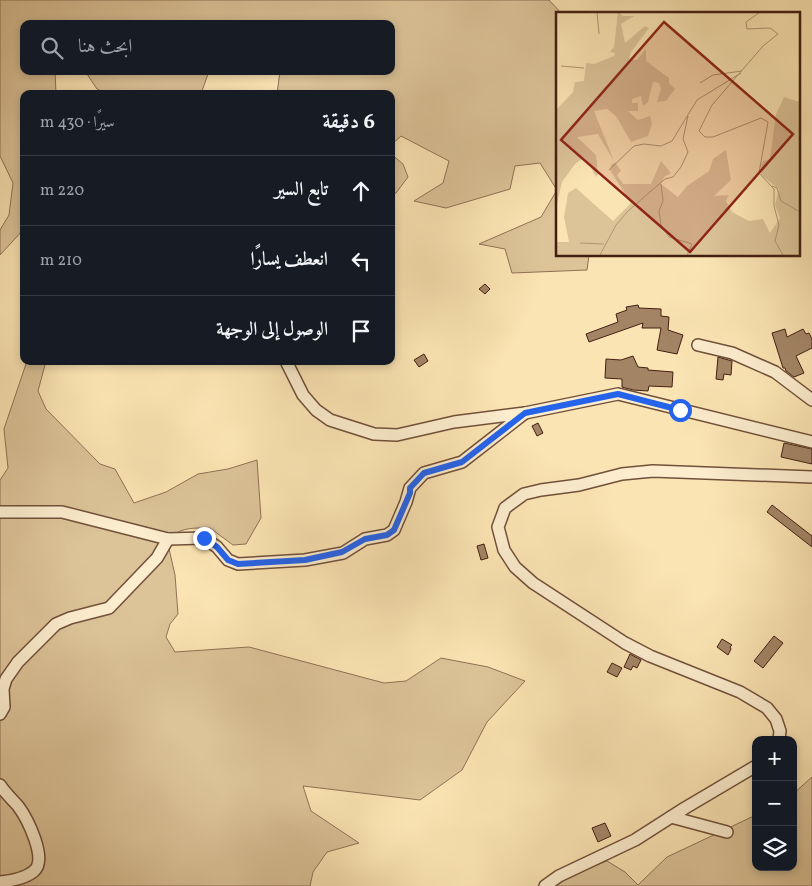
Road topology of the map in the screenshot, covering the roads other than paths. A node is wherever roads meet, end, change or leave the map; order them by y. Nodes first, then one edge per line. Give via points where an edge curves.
1 (698, 345) dead end
2 (288, 365) edge
3 (812, 400) edge
4 (525, 413) junction
5 (812, 442) edge
6 (812, 477) edge
7 (0, 512) edge
8 (168, 540) junction
9 (0, 714) edge
10 (779, 736) edge
11 (752, 768) edge
12 (0, 785) edge
13 (671, 817) junction
14 (727, 832) dead end
15 (0, 882) edge
16 (545, 886) edge

1 - 3 street via 732,353 775,372
2 - 4 street via 303,395 316,410 330,420 374,434 397,435 454,422
4 - 5 street via 618,394
4 - 8 street via 462,462 424,473 410,488 394,530 387,535 365,539 342,552 305,560 238,564 228,560 204,538
6 - 10 street via 653,471 622,474 524,494 505,508 498,527 504,550 515,567 532,583 624,643 740,692 767,708 776,719
7 - 8 street via 62,512
8 - 9 street via 157,558 109,608 56,624 18,662 6,679 4,707
11 - 13 street
12 - 15 street via 30,828 37,846 38,864 35,871 27,876
13 - 14 street
13 - 16 street via 635,840 559,876

